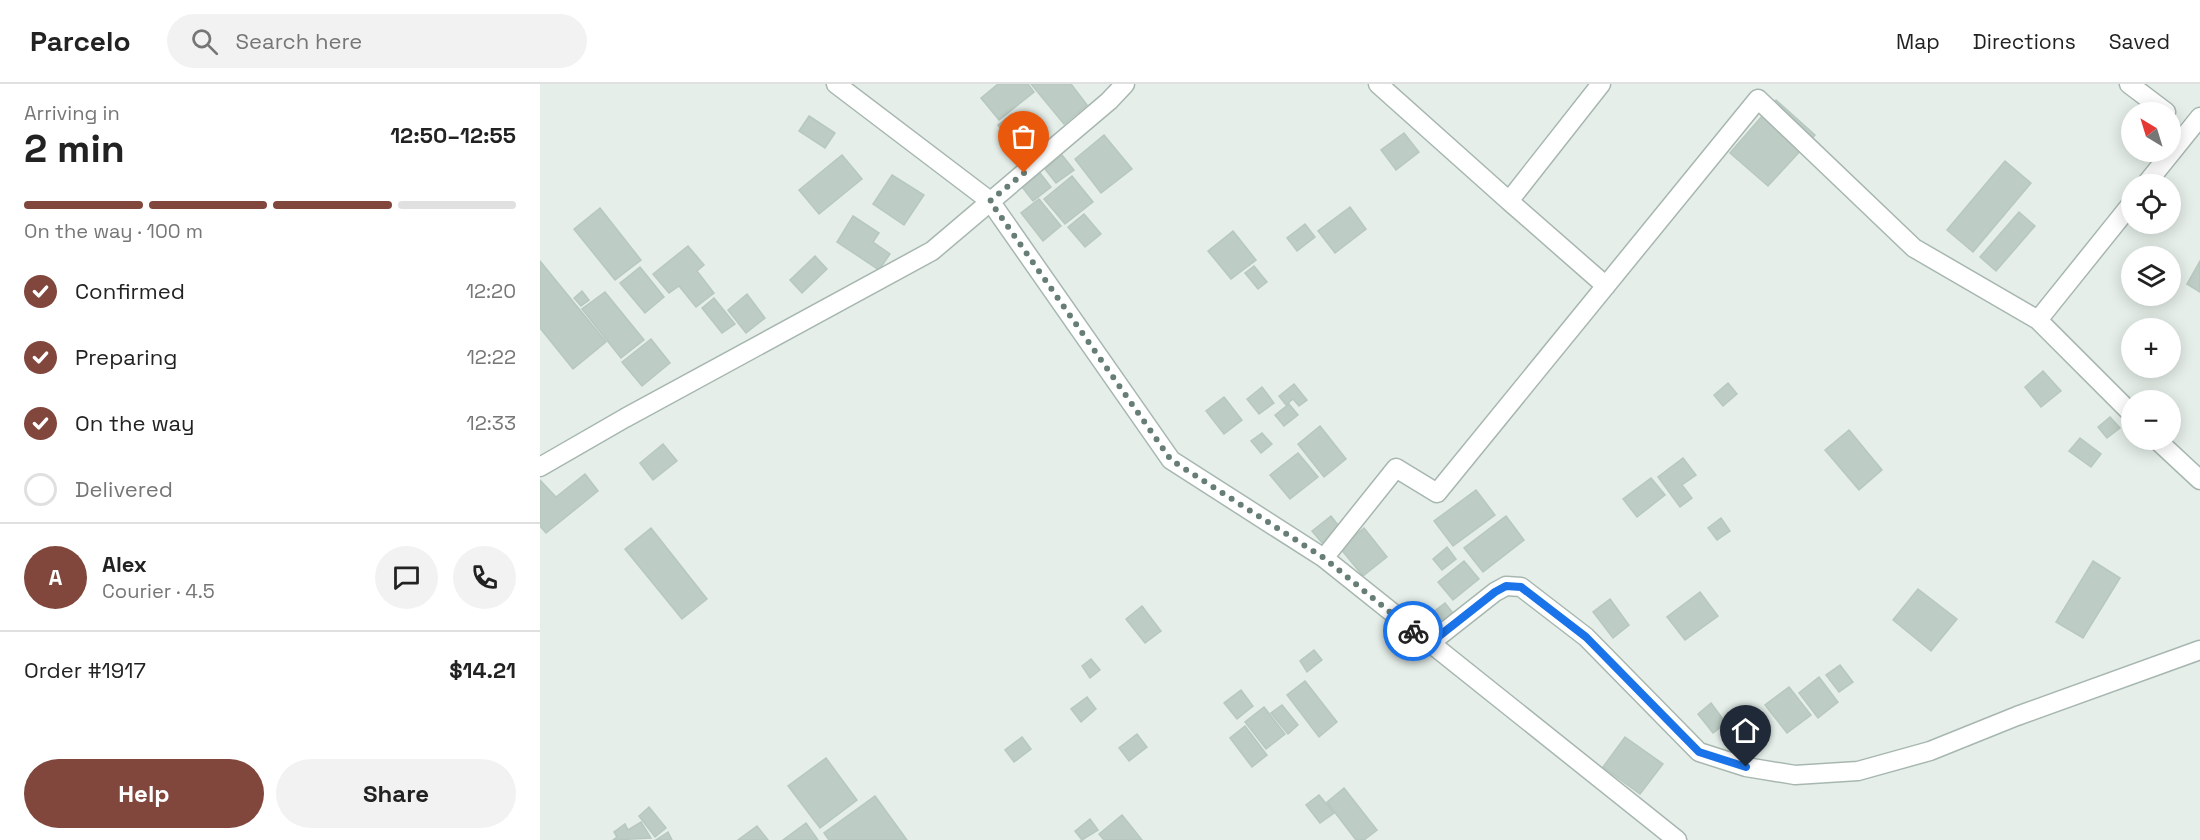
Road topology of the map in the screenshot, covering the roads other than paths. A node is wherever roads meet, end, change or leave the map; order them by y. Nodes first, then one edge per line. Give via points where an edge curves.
1 (836, 84) edge
2 (1125, 84) edge
3 (1378, 84) edge
4 (1601, 84) edge
5 (2129, 84) edge
6 (2153, 102) edge
7 (2195, 123) edge
8 (2154, 174) edge
9 (990, 201) junction
10 (1509, 201) junction
11 (2121, 217) edge
12 (1606, 286) junction
13 (2038, 320) junction
14 (2121, 403) edge
15 (2168, 450) edge
16 (540, 467) edge
17 (2200, 480) edge
18 (1324, 558) junction
19 (1429, 644) junction
20 (2200, 650) edge
21 (1677, 840) edge

1 - 9 street
2 - 9 street
3 - 10 street
4 - 10 street
5 - 6 street
7 - 8 street
9 - 16 street via 932,251
9 - 18 street via 1171,460
10 - 12 street
11 - 13 street
12 - 13 street via 1758,99 1914,248
12 - 18 street via 1437,493 1396,468
13 - 14 street
15 - 17 street
18 - 19 street
19 - 20 street via 1495,592 1506,586 1521,587 1586,637 1699,752 1746,767 1795,775 1858,771 1930,751
19 - 21 street

